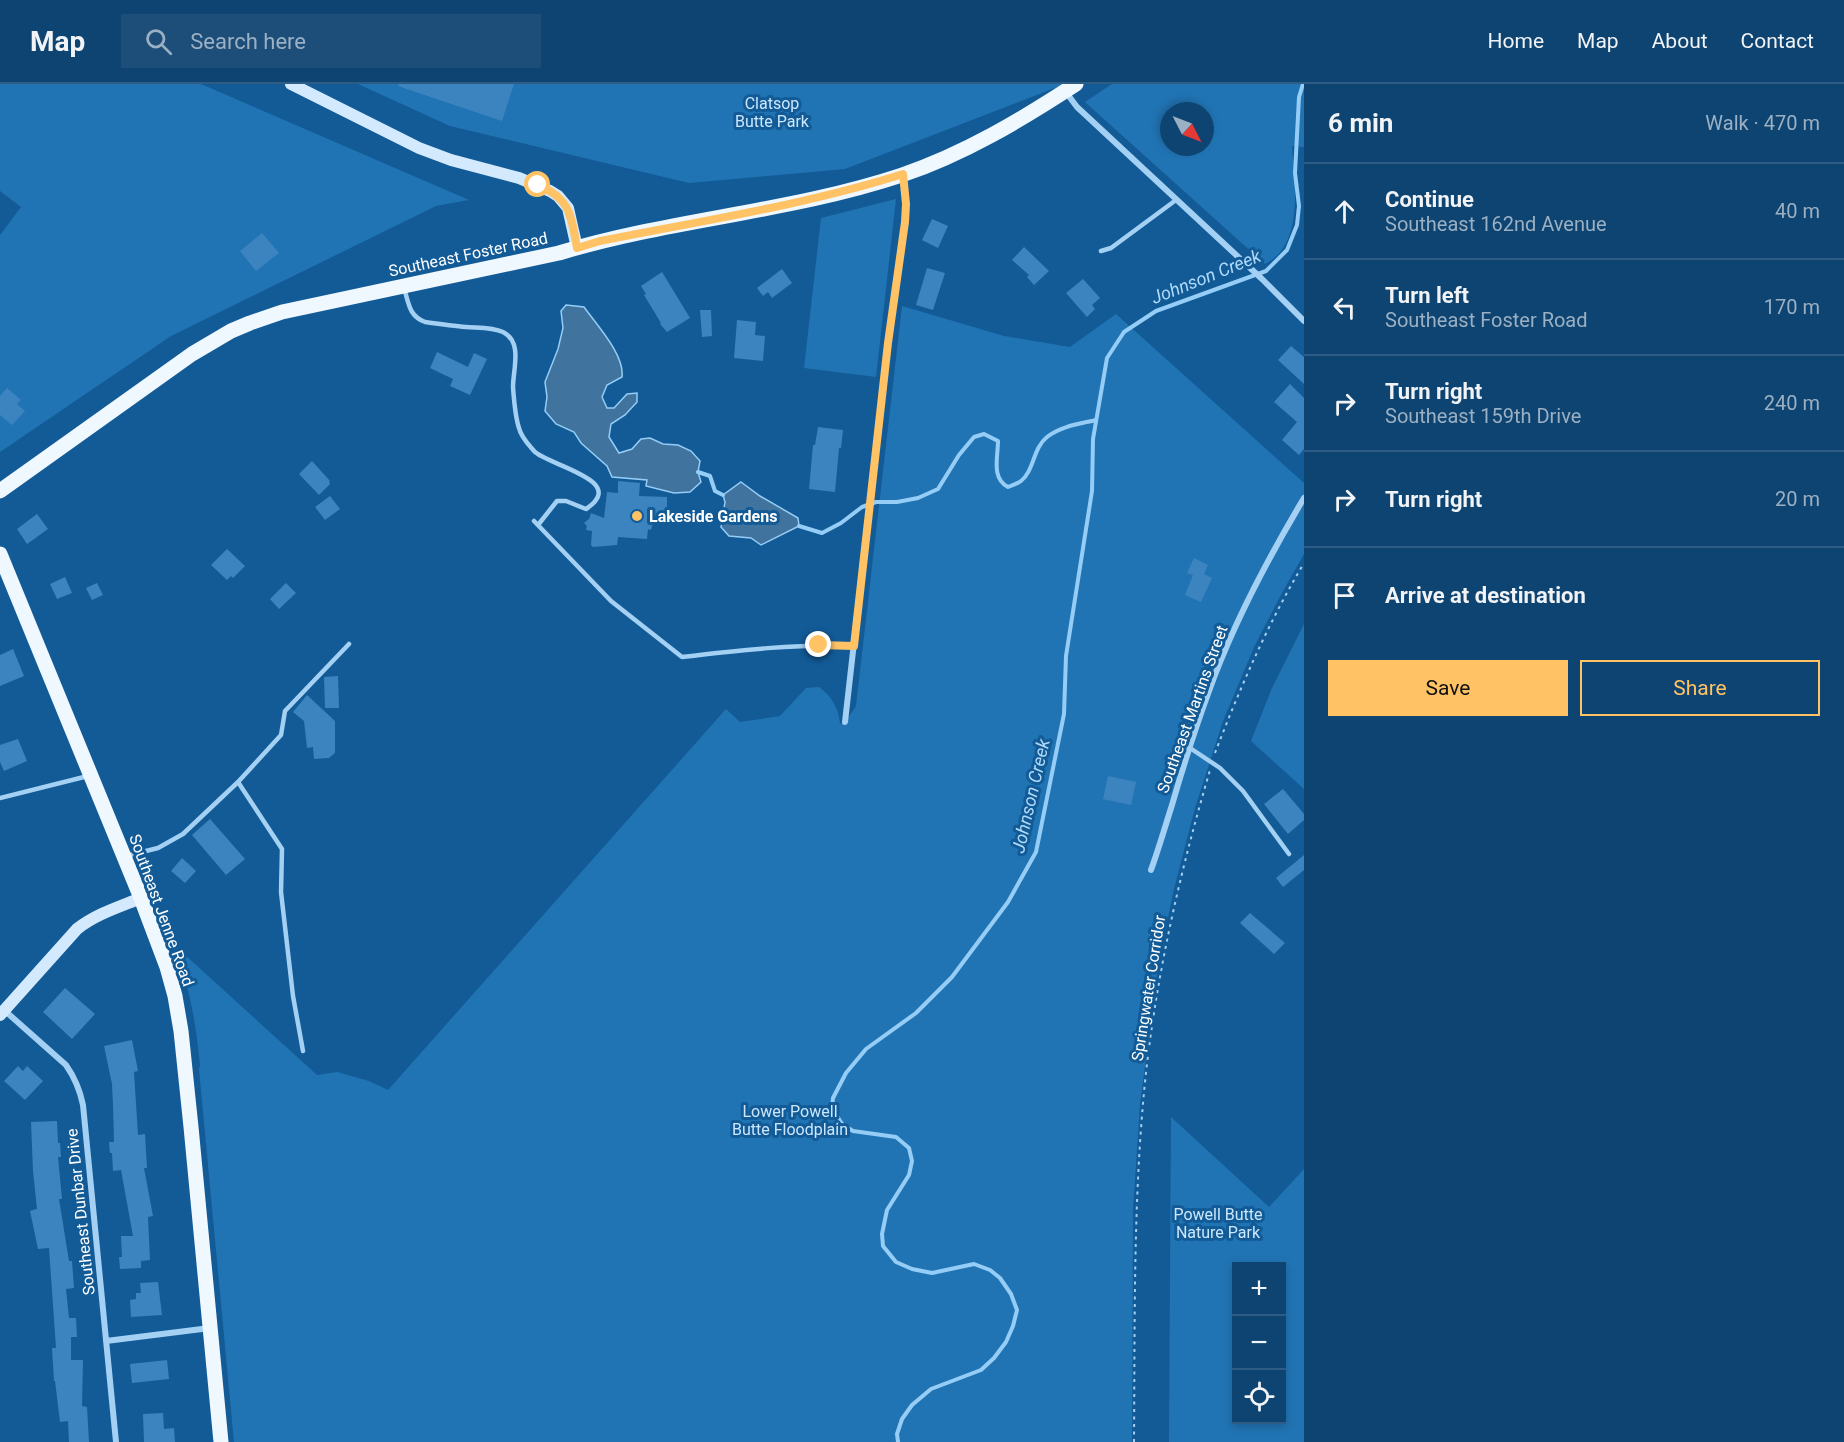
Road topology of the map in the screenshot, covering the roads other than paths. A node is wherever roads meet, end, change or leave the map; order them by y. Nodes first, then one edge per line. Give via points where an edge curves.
1 (291, 84) edge
2 (1071, 87) edge
3 (903, 174) junction
4 (1176, 200) junction
5 (577, 248) junction
6 (1101, 251) dead end
7 (403, 286) junction
8 (1304, 321) edge
9 (0, 490) edge
10 (1304, 498) edge
11 (0, 554) edge
12 (4, 577) edge
13 (349, 644) dead end
14 (854, 646) junction
15 (845, 722) dead end
16 (1190, 748) junction
17 (90, 775) junction
18 (238, 782) junction
19 (0, 798) edge
20 (1288, 854) dead end
21 (124, 857) junction
22 (1150, 870) dead end
23 (141, 898) junction
24 (2, 1012) edge
25 (303, 1051) dead end
26 (211, 1328) junction
27 (106, 1341) junction
28 (116, 1442) edge
29 (221, 1442) edge

1 - 5 street via 419,148 550,190 568,208
2 - 3 main road, Southeast Foster Road via 981,141
2 - 4 street via 1077,108
3 - 5 main road, Southeast Foster Road via 836,193
3 - 14 street via 905,222
4 - 6 lane via 1111,248
4 - 8 street
5 - 7 main road, Southeast Foster Road
7 - 9 main road, Southeast Foster Road via 282,312 231,331 192,354
7 - 14 lane via 412,314 418,319 492,329 512,341 519,429 537,454 590,478 598,494 586,509 557,501 536,523 611,602 682,657 762,648
10 - 16 street, Southeast Martins Street via 1233,632
11 - 12 main road, Southeast Jenne Road
12 - 17 main road, Southeast Jenne Road
13 - 18 lane via 285,711 281,735
14 - 15 street
16 - 20 lane via 1243,790
16 - 22 street, Southeast Martins Street
17 - 19 lane
17 - 21 main road, Southeast Jenne Road
18 - 21 lane via 183,834 159,848
18 - 25 lane via 282,849 280,892
21 - 23 main road, Southeast Jenne Road
23 - 24 street via 103,913 77,929
23 - 26 main road, Southeast Jenne Road via 167,968 181,1031
24 - 27 street, Southeast Dunbar Drive via 66,1065 80,1090
26 - 27 street
26 - 29 main road, Southeast Jenne Road
27 - 28 street, Southeast Dunbar Drive

